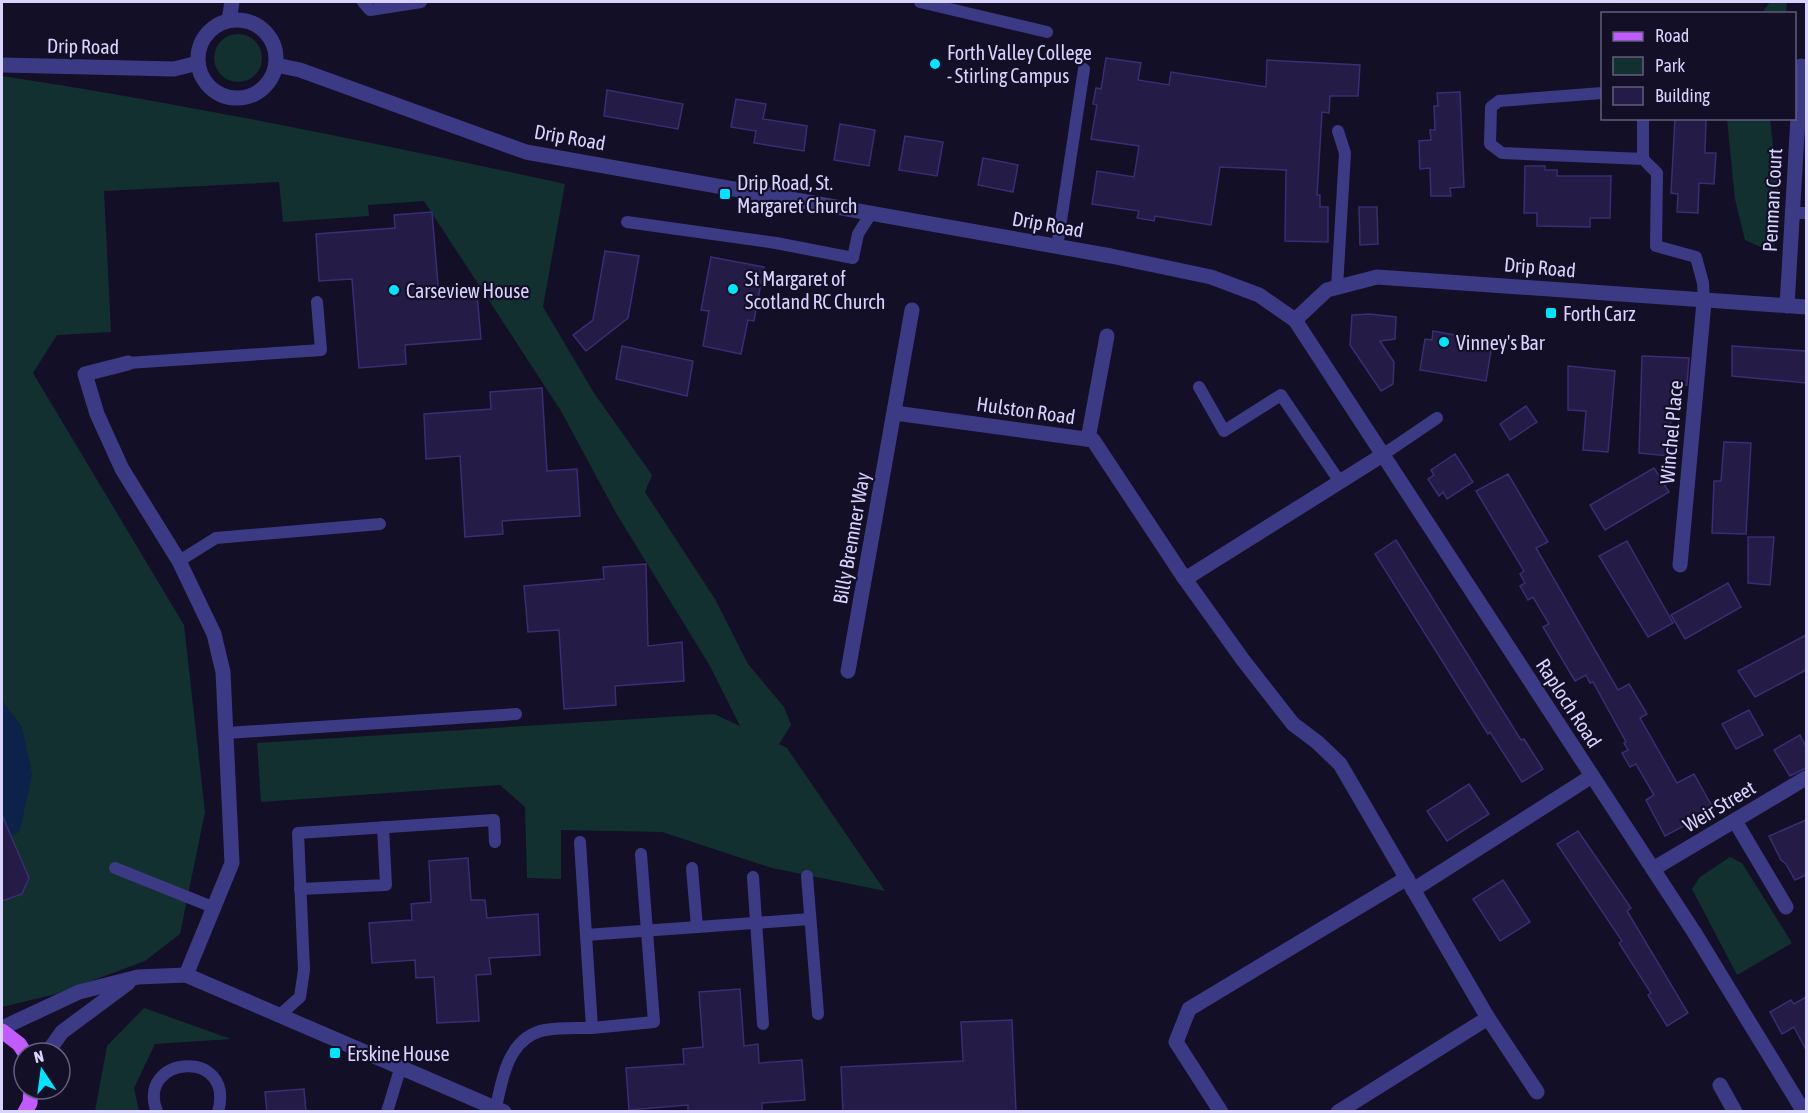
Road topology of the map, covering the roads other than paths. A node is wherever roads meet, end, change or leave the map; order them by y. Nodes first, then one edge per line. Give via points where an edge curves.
1 (232, 2) edge
2 (363, 2) edge
3 (421, 2) edge
4 (921, 2) edge
5 (229, 20) junction
6 (1047, 32) dead end
7 (198, 63) junction
8 (2, 65) edge
9 (276, 65) junction
10 (1806, 67) edge
11 (1084, 69) dead end
12 (1601, 93) edge
13 (1643, 120) edge
14 (1338, 131) dead end
15 (1643, 159) junction
16 (1799, 213) edge
17 (870, 215) junction
18 (627, 222) dead end
19 (1057, 246) junction
20 (1336, 287) junction
21 (317, 302) dead end
22 (1704, 302) junction
23 (1787, 306) junction
24 (1806, 308) edge
25 (912, 310) dead end
26 (1295, 320) junction
27 (1107, 336) dead end
28 (128, 363) joint
29 (1199, 387) dead end
30 (896, 413) junction
31 (1437, 418) dead end
32 (1088, 439) junction
33 (1381, 456) junction
34 (1340, 482) junction
35 (380, 524) dead end
36 (179, 561) junction
37 (1680, 565) dead end
38 (1185, 579) junction
39 (848, 671) dead end
40 (516, 714) dead end
41 (227, 733) junction
42 (1592, 776) junction
43 (1806, 778) edge
44 (1735, 821) junction
45 (383, 827) junction
46 (495, 842) dead end
47 (580, 842) dead end
48 (641, 854) dead end
49 (115, 868) dead end
50 (693, 868) dead end
51 (1653, 869) junction
52 (807, 876) dead end
53 (753, 877) dead end
54 (1410, 884) junction
55 (300, 889) junction
56 (1785, 907) dead end
57 (215, 908) junction
58 (810, 919) junction
59 (756, 923) junction
60 (697, 927) junction
61 (646, 931) junction
62 (586, 935) junction
63 (186, 975) junction
64 (138, 977) junction
65 (281, 1014) junction
66 (818, 1014) dead end
67 (1488, 1018) junction
68 (763, 1024) dead end
69 (592, 1028) junction
70 (2, 1030) edge
71 (15, 1041) edge
72 (56, 1041) edge
73 (401, 1066) junction
74 (1720, 1085) dead end
75 (1538, 1092) dead end
76 (500, 1110) edge
77 (158, 1112) edge
78 (218, 1112) edge
79 (387, 1112) edge
80 (1221, 1112) edge
81 (1338, 1112) edge
82 (1735, 1112) edge
83 (1804, 1112) edge

1 - 5 street
2 - 3 lane via 370,10
4 - 6 lane
5 - 7 street via 202,41
5 - 9 street via 248,21 264,30 274,46
7 - 8 street, Drip Road via 174,69
7 - 9 street via 209,86 218,93 243,98 265,87
9 - 17 street, Drip Road via 300,70 526,152
10 - 16 street, Penman Court via 1800,66
11 - 19 lane
12 - 15 lane via 1499,101 1491,107 1490,144 1502,153
13 - 15 lane
14 - 20 lane via 1345,153
15 - 22 lane via 1657,173 1656,246 1696,257
16 - 23 street, Penman Court
17 - 18 lane via 858,234 853,258
17 - 19 street, Drip Road
19 - 26 street, Drip Road via 1211,277 1259,295
20 - 22 street, Drip Road via 1377,277
20 - 26 street, Drip Road
21 - 28 lane via 321,350
22 - 23 street, Drip Road
22 - 37 street, Winchel Place
23 - 24 street, Drip Road
25 - 30 street, Billy Bremner Way
26 - 33 street, Raploch Road
27 - 32 street
28 - 36 street via 85,374 97,414 122,469
29 - 34 lane via 1224,431 1281,394
30 - 32 street, Hulston Road
30 - 39 street, Billy Bremner Way
31 - 33 lane
32 - 38 street, Hulston Road via 1093,440
33 - 34 street
33 - 42 street, Raploch Road
34 - 38 street
35 - 36 lane via 216,538
36 - 41 street via 214,634 224,672
38 - 54 street, Hulston Road via 1293,724 1340,764
40 - 41 lane
41 - 57 street via 232,863
42 - 51 street, Raploch Road
42 - 54 street
43 - 44 street, Weir Street
44 - 51 street, Weir Street
44 - 56 street
45 - 46 lane via 494,820
45 - 55 lane via 298,833
45 - 55 lane via 386,885
47 - 62 lane
48 - 61 lane
49 - 57 lane
50 - 60 lane
51 - 83 street, Raploch Road
52 - 58 lane
53 - 59 lane
54 - 67 street, Hulston Road
54 - 80 street via 1189,1009 1176,1042
55 - 65 lane via 304,970 300,997
57 - 63 street
58 - 59 lane
58 - 66 lane
59 - 60 lane
59 - 68 lane
60 - 61 lane
61 - 62 lane
61 - 69 lane via 654,1022
62 - 69 lane
63 - 64 street
63 - 65 street
64 - 70 street via 79,992
64 - 72 street via 62,1032
65 - 73 street
67 - 75 street, Hulston Road
67 - 81 street
69 - 76 lane via 544,1030 522,1040 510,1057
70 - 71 main road
73 - 76 street
73 - 79 lane
74 - 82 street
77 - 78 lane via 155,1090 160,1079 172,1068 183,1065 207,1071 215,1080 220,1091

